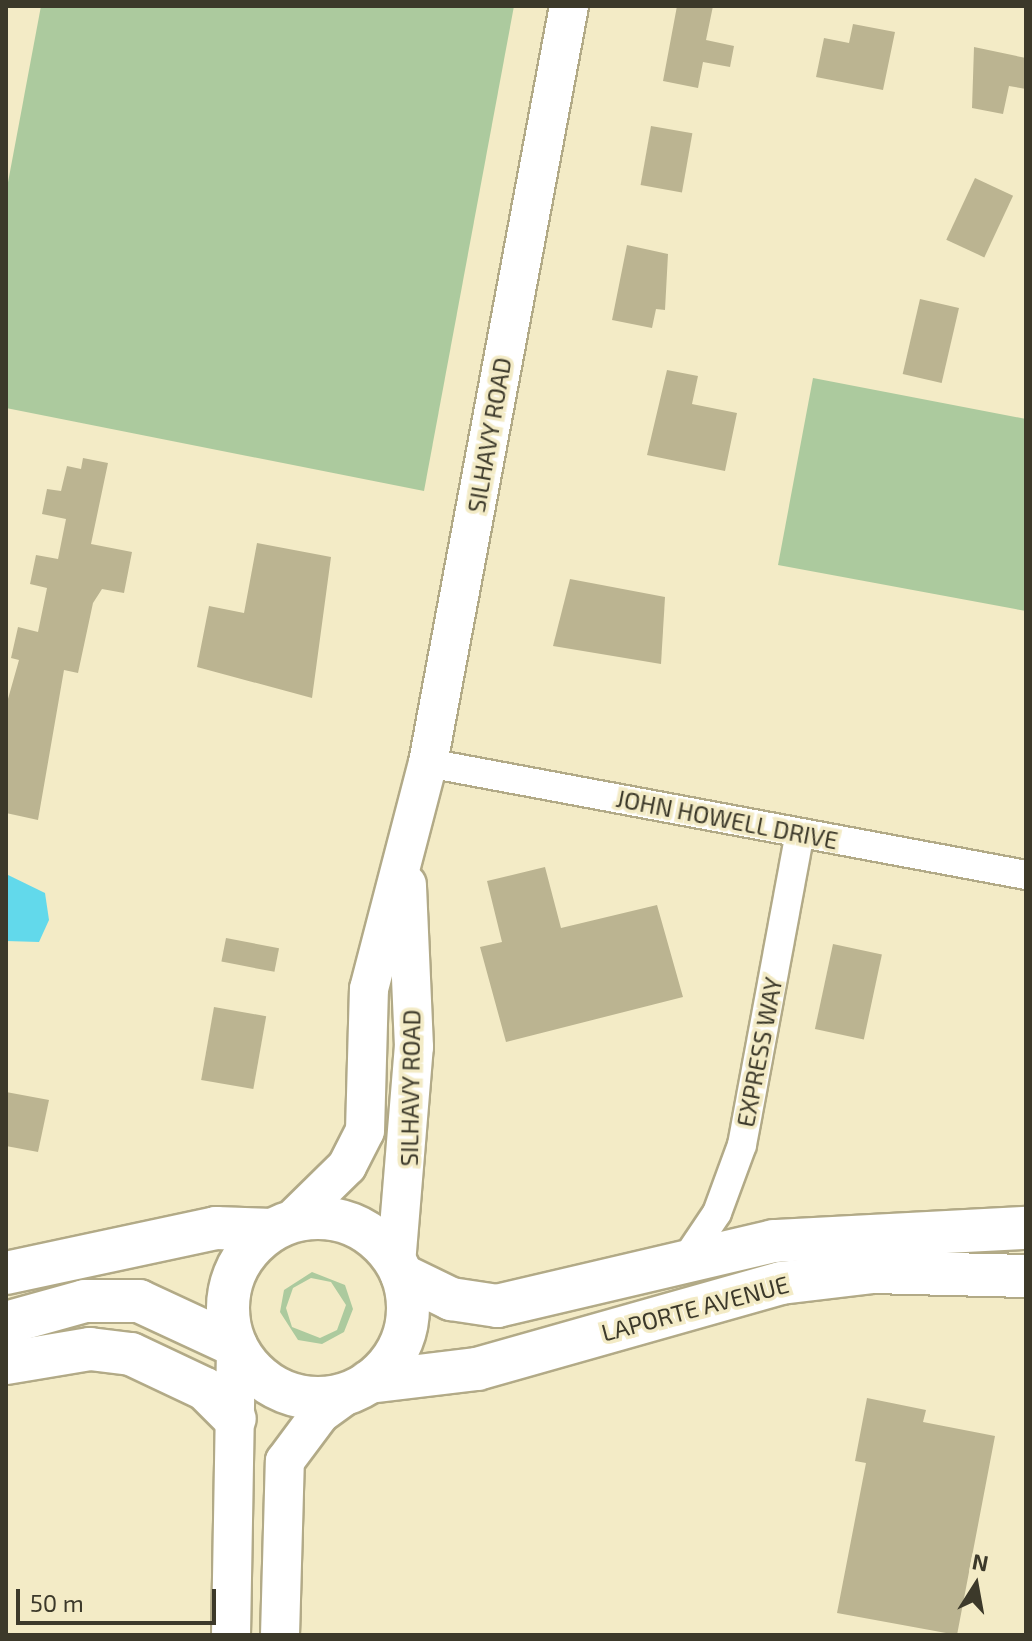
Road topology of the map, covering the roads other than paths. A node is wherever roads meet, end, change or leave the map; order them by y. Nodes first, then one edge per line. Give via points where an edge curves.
1 (569, 6) edge
2 (428, 763) junction
3 (800, 833) junction
4 (406, 864) junction
5 (1026, 875) edge
6 (281, 1226) junction
7 (1026, 1228) edge
8 (686, 1259) junction
9 (399, 1269) junction
10 (6, 1273) edge
11 (1026, 1276) edge
12 (6, 1323) edge
13 (236, 1346) junction
14 (6, 1363) edge
15 (361, 1386) junction
16 (235, 1419) junction
17 (231, 1635) edge
18 (280, 1635) edge

1 - 2 street, SILHAVY ROAD
2 - 3 street, JOHN HOWELL DRIVE
2 - 4 street, SILHAVY ROAD
3 - 5 street, JOHN HOWELL DRIVE
3 - 8 street, EXPRESS WAY via 738,1157 717,1213
4 - 6 street, SILHAVY ROAD via 369,989 360,1146
4 - 9 street, SILHAVY ROAD via 414,1047
6 - 9 main road via 350,1225
6 - 10 main road via 216,1228
6 - 13 main road via 233,1277 227,1307
7 - 8 main road, LAPORTE AVENUE via 830,1235
8 - 9 main road, LAPORTE AVENUE via 497,1306 451,1299
9 - 15 main road via 404,1334
11 - 15 main road, LAPORTE AVENUE via 873,1272 781,1283 477,1369
12 - 13 main road via 85,1301 139,1301
13 - 15 main road via 275,1387 327,1397
13 - 16 street
14 - 16 main road via 79,1350 131,1354 205,1389
15 - 18 street via 320,1414 285,1461
16 - 17 street

